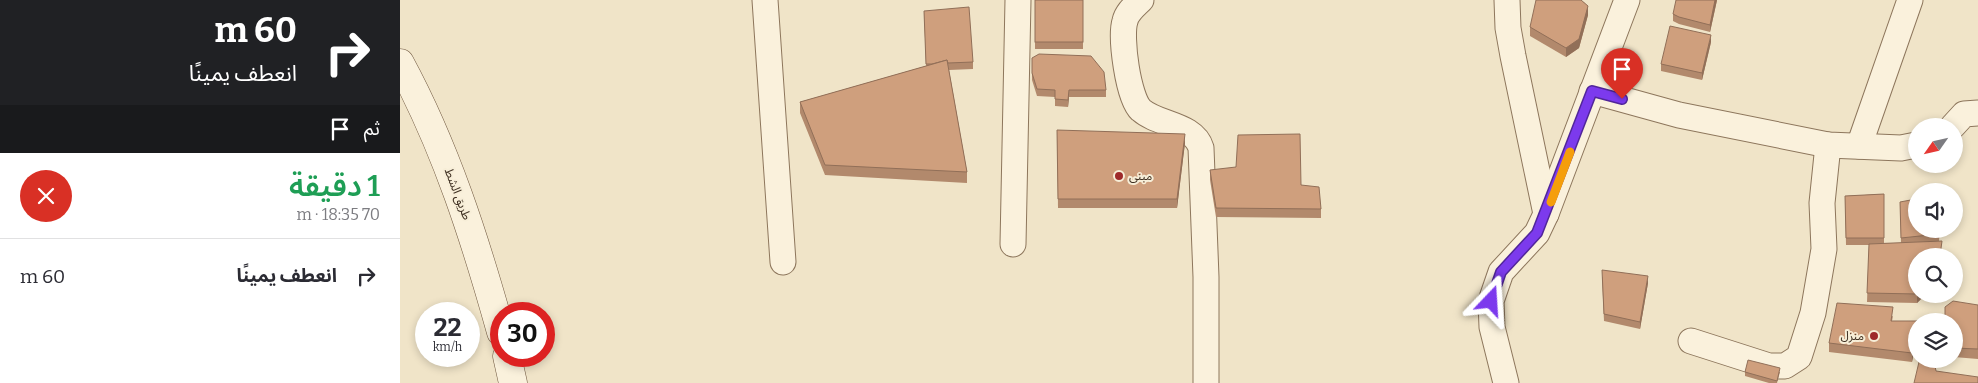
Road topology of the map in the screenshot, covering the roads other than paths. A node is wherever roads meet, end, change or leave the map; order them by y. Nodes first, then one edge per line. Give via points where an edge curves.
1 (765, 0) edge
2 (1018, 0) edge
3 (1142, 0) edge
4 (1507, 0) edge
5 (1627, 0) edge
6 (1910, 0) edge
7 (400, 62) edge
8 (1592, 91) junction
9 (1978, 113) edge
10 (1960, 118) edge
11 (1828, 146) junction
12 (1859, 146) junction
13 (1908, 147) edge
14 (1546, 214) junction
15 (1013, 244) dead end
16 (783, 262) dead end
17 (493, 302) edge
18 (1691, 341) dead end
19 (1799, 357) junction
20 (509, 367) edge
21 (513, 383) edge
22 (1206, 383) edge
23 (1506, 383) edge
24 (1792, 383) edge

1 - 16 street
2 - 15 street
3 - 22 street via 1124,21 1126,66 1132,98 1141,110 1192,134 1201,148
4 - 14 street via 1508,28
5 - 8 street
6 - 12 street
7 - 17 main road, طريق الشط via 423,108 463,205
8 - 11 street via 1678,114
8 - 14 street
9 - 10 street via 1964,114
11 - 12 street
11 - 19 street via 1822,203 1824,248 1813,313
12 - 13 street
14 - 23 street via 1537,233 1501,272 1491,301 1492,328
18 - 19 street via 1770,366 1785,366
19 - 24 street
20 - 21 main road

